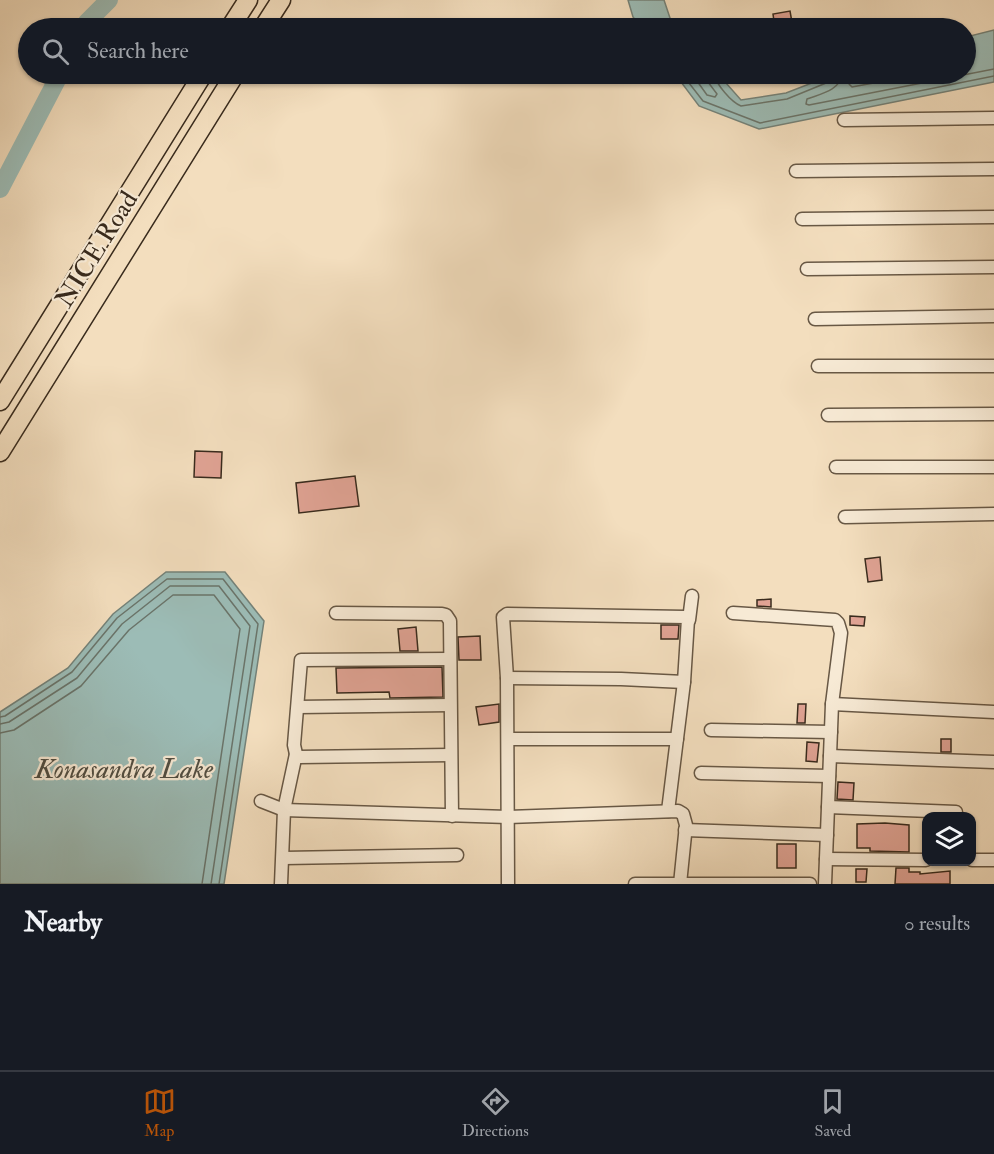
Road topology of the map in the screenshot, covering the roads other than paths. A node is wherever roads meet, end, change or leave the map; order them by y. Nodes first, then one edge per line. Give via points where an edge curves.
1 (248, 0) edge
2 (281, 0) edge
3 (236, 18) edge
4 (269, 18) edge
5 (197, 84) edge
6 (229, 84) edge
7 (994, 118) edge
8 (844, 120) dead end
9 (994, 169) edge
10 (796, 171) dead end
11 (994, 217) edge
12 (802, 219) dead end
13 (994, 267) edge
14 (807, 269) dead end
15 (994, 316) edge
16 (815, 319) dead end
17 (819, 366) dead end
18 (994, 366) edge
19 (0, 402) edge
20 (994, 414) edge
21 (828, 415) dead end
22 (0, 452) edge
23 (994, 466) edge
24 (836, 467) dead end
25 (994, 514) edge
26 (845, 517) dead end
27 (692, 596) dead end
28 (336, 613) dead end
29 (733, 613) dead end
30 (688, 620) junction
31 (449, 659) junction
32 (507, 678) junction
33 (684, 682) junction
34 (832, 704) junction
35 (450, 705) junction
36 (298, 707) junction
37 (994, 712) edge
38 (711, 729) dead end
39 (831, 732) junction
40 (508, 739) junction
41 (677, 739) junction
42 (296, 754) junction
43 (450, 755) junction
44 (830, 756) junction
45 (994, 762) edge
46 (701, 773) dead end
47 (829, 776) junction
48 (261, 801) dead end
49 (828, 807) junction
50 (284, 810) junction
51 (668, 811) junction
52 (956, 812) dead end
53 (452, 816) junction
54 (508, 817) junction
55 (685, 830) junction
56 (827, 835) junction
57 (457, 855) dead end
58 (284, 858) junction
59 (826, 859) junction
60 (922, 860) edge
61 (976, 860) edge
62 (994, 860) edge
63 (281, 884) edge
64 (508, 884) edge
65 (635, 884) edge
66 (680, 884) edge
67 (810, 884) edge
68 (825, 884) edge

1 - 3 highway
2 - 4 highway
5 - 19 highway, NICE Road
6 - 22 highway, NICE Road
7 - 8 street
9 - 10 street
11 - 12 street
13 - 14 street
15 - 16 street
17 - 18 street
20 - 21 street
23 - 24 street
25 - 26 street
27 - 30 street
28 - 31 street via 446,615 450,621
29 - 34 street via 838,623 841,633
30 - 32 street via 512,612 503,617
30 - 33 street
31 - 35 street
31 - 36 street via 301,660
32 - 33 street
32 - 40 street
33 - 41 street
34 - 37 street
34 - 39 street
35 - 36 street
35 - 43 street
36 - 42 street
38 - 39 street
39 - 44 street
40 - 41 street
40 - 54 street
41 - 51 street
42 - 43 street
42 - 50 street
43 - 53 street
44 - 45 street
44 - 47 street
46 - 47 street
47 - 49 street
48 - 50 street
49 - 52 street
49 - 56 street
50 - 53 street
50 - 58 street
51 - 54 street
51 - 55 street via 683,814
53 - 54 street
54 - 64 street
55 - 56 street
55 - 66 street
56 - 59 street
57 - 58 street
58 - 63 street
59 - 60 street
59 - 68 street
61 - 62 street
65 - 66 street
66 - 67 street

